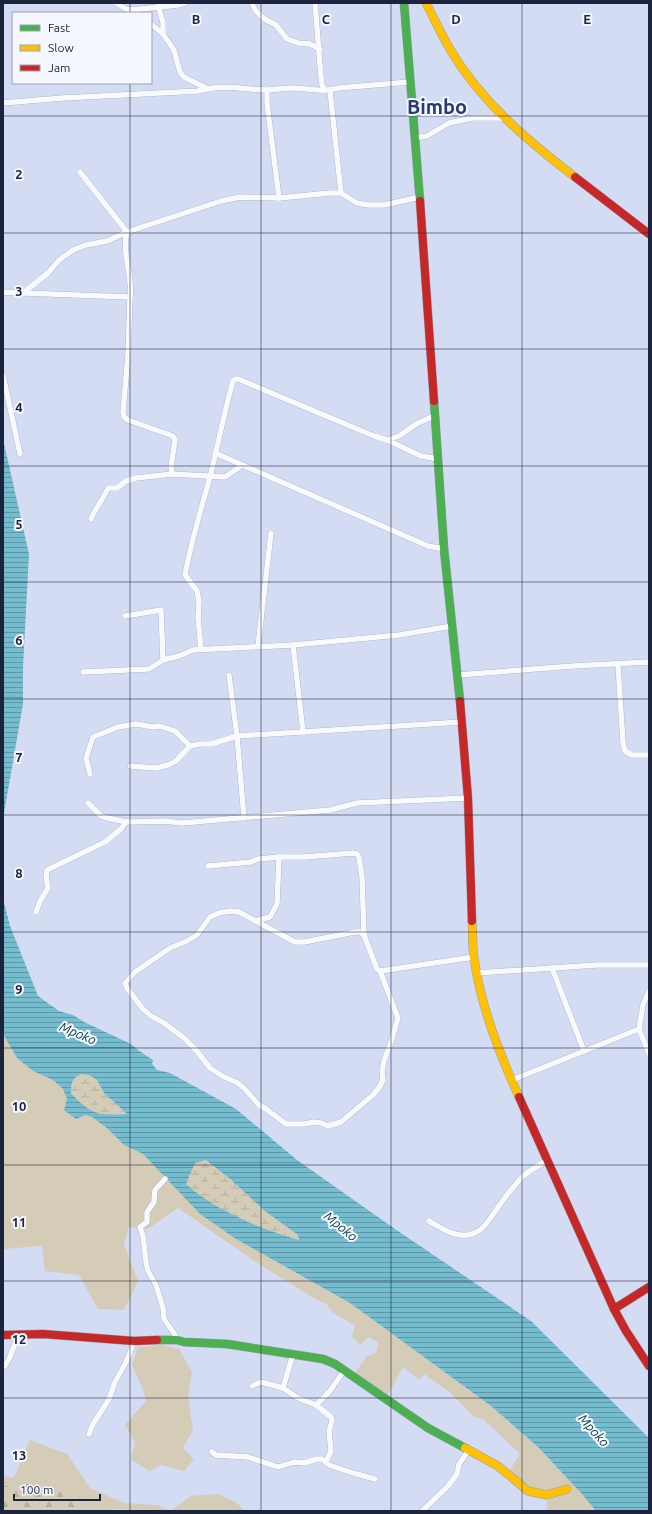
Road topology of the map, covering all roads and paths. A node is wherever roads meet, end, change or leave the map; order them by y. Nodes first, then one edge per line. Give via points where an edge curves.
1 (116, 3) edge
2 (184, 3) edge
3 (252, 3) edge
4 (316, 3) edge
5 (404, 3) edge
6 (426, 3) edge
7 (158, 6) junction
8 (134, 11) edge
9 (152, 25) edge
10 (164, 34) junction
11 (320, 49) junction
12 (410, 82) junction
13 (208, 89) junction
14 (267, 90) junction
15 (327, 90) junction
16 (3, 104) edge
17 (506, 118) junction
18 (414, 138) junction
19 (80, 172) dead end
20 (341, 193) junction
21 (420, 197) junction
22 (279, 198) junction
23 (127, 232) junction
24 (649, 234) edge
25 (3, 292) edge
26 (23, 293) junction
27 (130, 297) junction
28 (3, 375) edge
29 (436, 415) junction
30 (388, 440) junction
31 (215, 453) junction
32 (20, 454) dead end
33 (438, 459) junction
34 (241, 466) junction
35 (172, 474) junction
36 (210, 477) junction
37 (90, 519) dead end
38 (271, 533) dead end
39 (444, 549) junction
40 (125, 616) dead end
41 (452, 626) junction
42 (293, 645) junction
43 (258, 646) junction
44 (201, 649) junction
45 (163, 660) junction
46 (649, 662) edge
47 (618, 665) junction
48 (83, 672) dead end
49 (229, 675) dead end
50 (458, 675) junction
51 (462, 722) junction
52 (303, 732) junction
53 (237, 736) junction
54 (190, 746) junction
55 (649, 755) edge
56 (130, 766) dead end
57 (90, 774) dead end
58 (468, 798) junction
59 (88, 803) dead end
60 (244, 818) junction
61 (126, 822) junction
62 (279, 857) junction
63 (208, 866) dead end
64 (36, 912) dead end
65 (255, 921) junction
66 (364, 935) junction
67 (474, 957) junction
68 (649, 965) edge
69 (552, 968) junction
70 (380, 971) junction
71 (476, 973) junction
72 (649, 991) edge
73 (639, 1030) junction
74 (584, 1051) junction
75 (649, 1054) edge
76 (512, 1080) junction
77 (548, 1160) junction
78 (165, 1179) dead end
79 (429, 1221) dead end
80 (649, 1286) edge
81 (614, 1309) junction
82 (19, 1334) junction
83 (3, 1335) edge
84 (177, 1340) junction
85 (134, 1341) junction
86 (293, 1354) junction
87 (5, 1366) dead end
88 (649, 1366) edge
89 (344, 1371) junction
90 (252, 1386) dead end
91 (283, 1388) junction
92 (316, 1405) junction
93 (89, 1434) dead end
94 (470, 1450) junction
95 (212, 1452) dead end
96 (326, 1462) junction
97 (375, 1479) dead end
98 (566, 1489) dead end
99 (422, 1511) edge

1 - 8 street
2 - 7 street
3 - 11 street via 255,10 276,25 287,39
4 - 11 street
5 - 12 street
6 - 17 street via 454,56 478,88
7 - 8 street
7 - 10 street
9 - 10 street
10 - 13 street via 174,50 180,72 184,77
11 - 15 street via 322,84
12 - 15 street
12 - 18 street
13 - 14 street via 234,87
13 - 16 street
14 - 15 street
14 - 22 street
15 - 20 street
17 - 18 street via 472,118 449,123 426,136
17 - 24 street via 540,150
18 - 21 street
19 - 23 street
20 - 21 street via 357,203 368,206
20 - 22 street
21 - 29 street
22 - 23 street via 221,200
23 - 26 street via 107,242 73,250
23 - 27 street via 125,240 130,270
25 - 26 street
26 - 27 street
27 - 35 street via 124,417 173,436 175,440
28 - 32 street
29 - 30 street
29 - 33 street
30 - 31 street via 238,378 233,381
30 - 33 street via 421,456
31 - 34 street
31 - 36 street
33 - 39 street
34 - 36 street via 225,476
34 - 39 street via 428,546
35 - 36 street
35 - 37 street via 131,479 117,488 108,488
36 - 44 street via 185,575 197,591
38 - 43 street
39 - 41 street
40 - 45 street via 161,610
41 - 42 street via 399,635
41 - 50 street
42 - 43 street
42 - 52 street
43 - 44 street
44 - 45 street
45 - 48 street via 149,669
46 - 47 street
47 - 50 street
47 - 55 street via 625,751 632,755
49 - 53 street
50 - 51 street
51 - 52 street
51 - 58 street
52 - 53 street
53 - 54 street via 211,744
53 - 60 street
54 - 56 street via 168,765 156,768
54 - 57 street via 175,731 163,727 136,724 118,727 93,737 86,758
58 - 60 street via 357,803 330,810
58 - 67 street
59 - 61 street via 101,816
60 - 61 street via 182,823
61 - 64 street via 105,842 47,870 48,888
62 - 63 street
62 - 65 street via 277,904 270,916
62 - 66 street via 357,854 362,877
65 - 66 street via 295,942 354,932
65 - 70 street via 239,912 230,911 210,917 197,935 170,948 135,972 125,983 142,1009 184,1038 216,1073 236,1082 259,1105 286,1124 321,1122 328,1126 334,1125 373,1095 380,1086 383,1080 384,1061 398,1018
66 - 70 street
67 - 70 street
67 - 71 street
68 - 69 street
69 - 71 street
69 - 74 street
71 - 76 street via 492,1033
72 - 73 street via 643,1006
73 - 74 street
73 - 75 street
74 - 76 street
76 - 77 street
77 - 79 street via 523,1177 489,1222 472,1234 462,1235 445,1231
77 - 81 street
78 - 84 street via 155,1190 147,1222 140,1228 148,1271 156,1285 164,1319
80 - 81 street
81 - 88 street
82 - 83 street
82 - 85 street via 66,1334
82 - 87 street
84 - 85 street
84 - 86 street via 227,1344
85 - 93 street via 114,1382 109,1399
86 - 89 street via 323,1359
86 - 91 street
89 - 92 street
89 - 94 street via 428,1428
90 - 91 street via 261,1382
91 - 92 street via 298,1398
92 - 96 street via 332,1421 331,1451
94 - 98 street via 498,1466 528,1491 546,1495
94 - 99 street via 459,1464 457,1474 448,1486
95 - 96 street via 216,1455 248,1457 278,1467 317,1459
96 - 97 street

